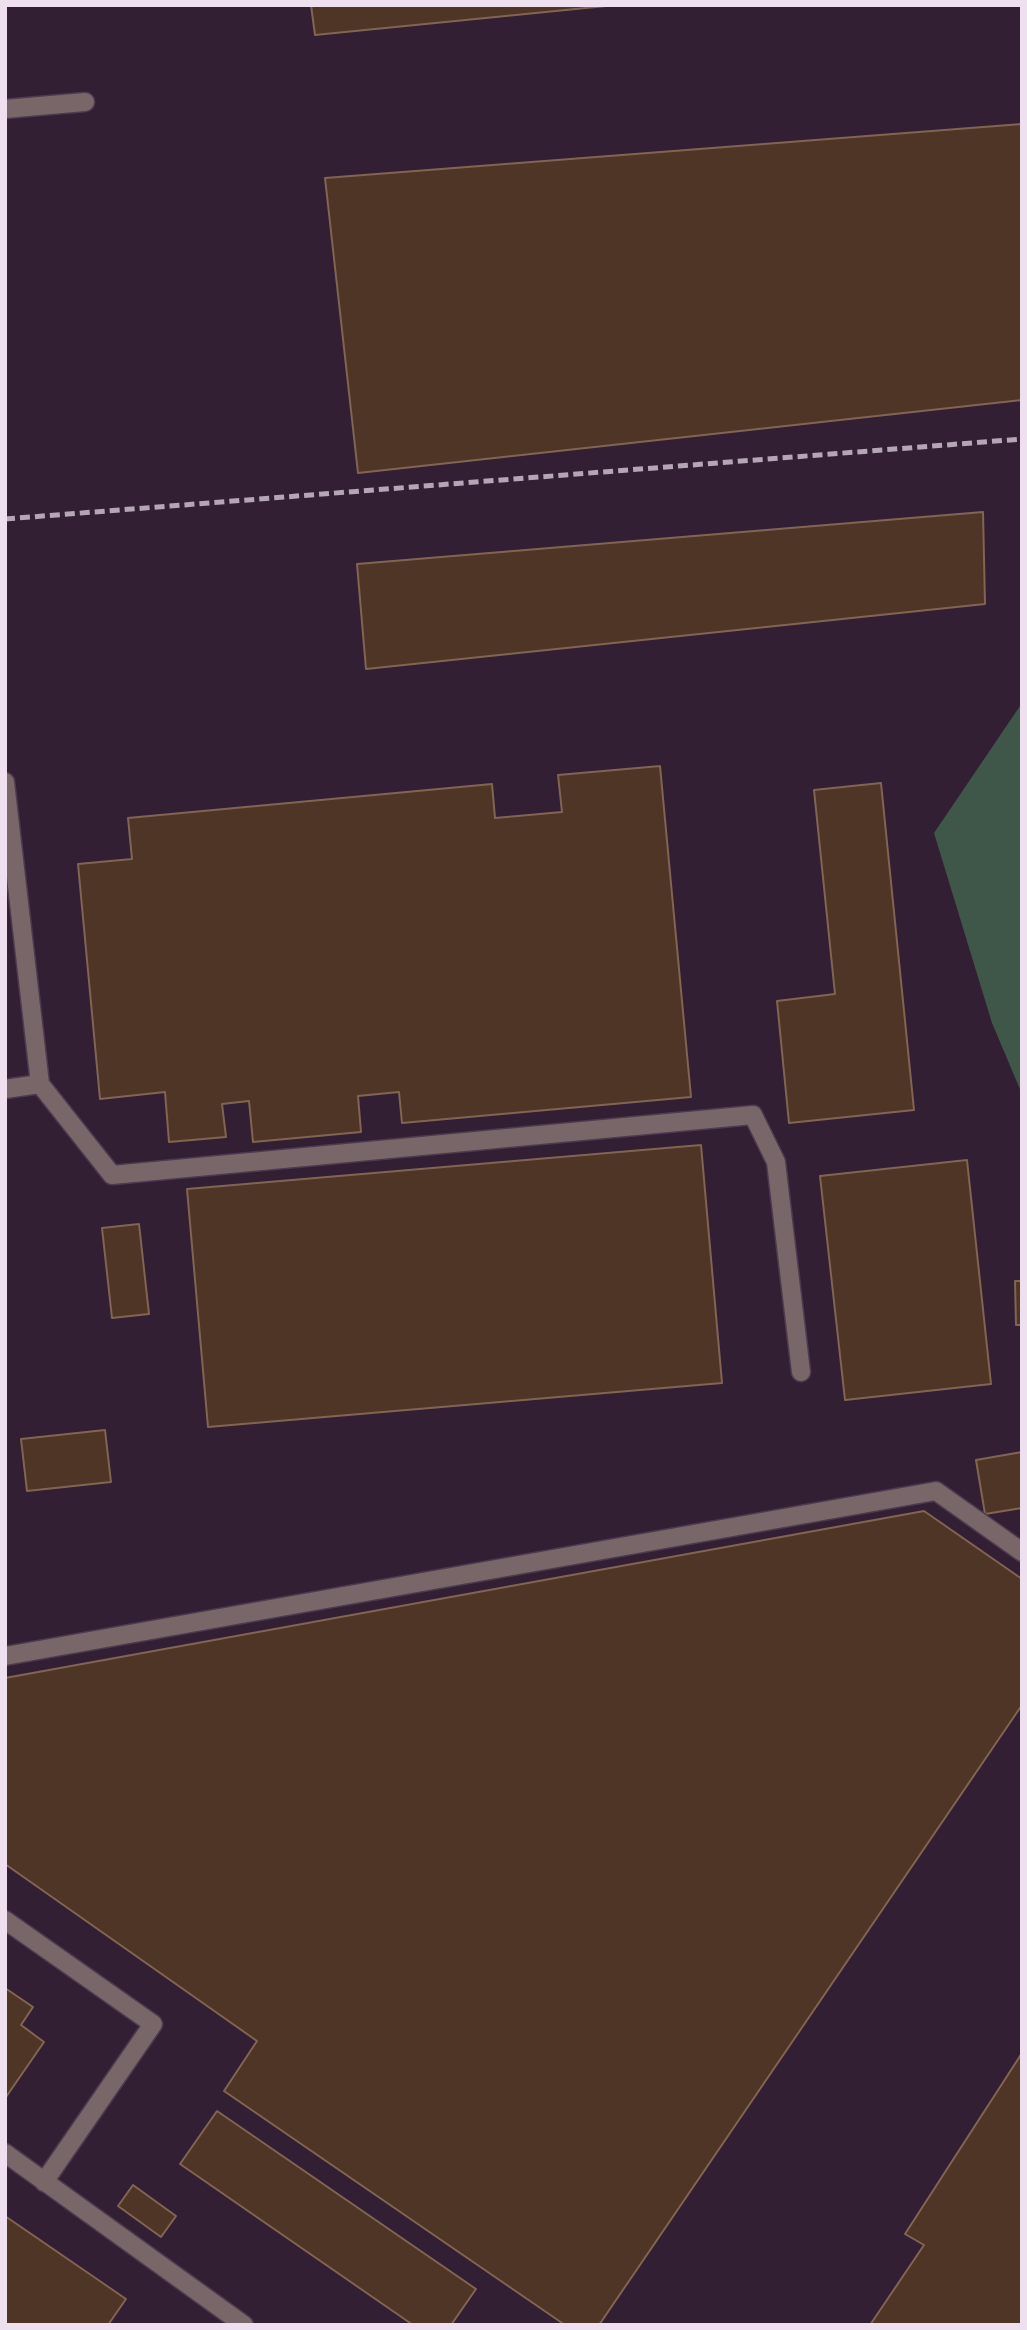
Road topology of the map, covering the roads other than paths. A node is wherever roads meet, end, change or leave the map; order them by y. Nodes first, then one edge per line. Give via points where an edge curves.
1 (85, 102) dead end
2 (5, 108) edge
3 (5, 782) edge
4 (40, 1084) junction
5 (5, 1089) edge
6 (801, 1372) dead end
7 (1022, 1552) edge
8 (5, 1656) edge
9 (5, 1920) edge
10 (5, 2153) edge
11 (44, 2182) junction
12 (244, 2325) edge

1 - 2 lane
3 - 4 lane
4 - 5 lane
4 - 6 lane via 112,1175 753,1115 776,1162
7 - 8 lane via 936,1491
9 - 11 lane via 153,2024
10 - 11 lane
11 - 12 lane

